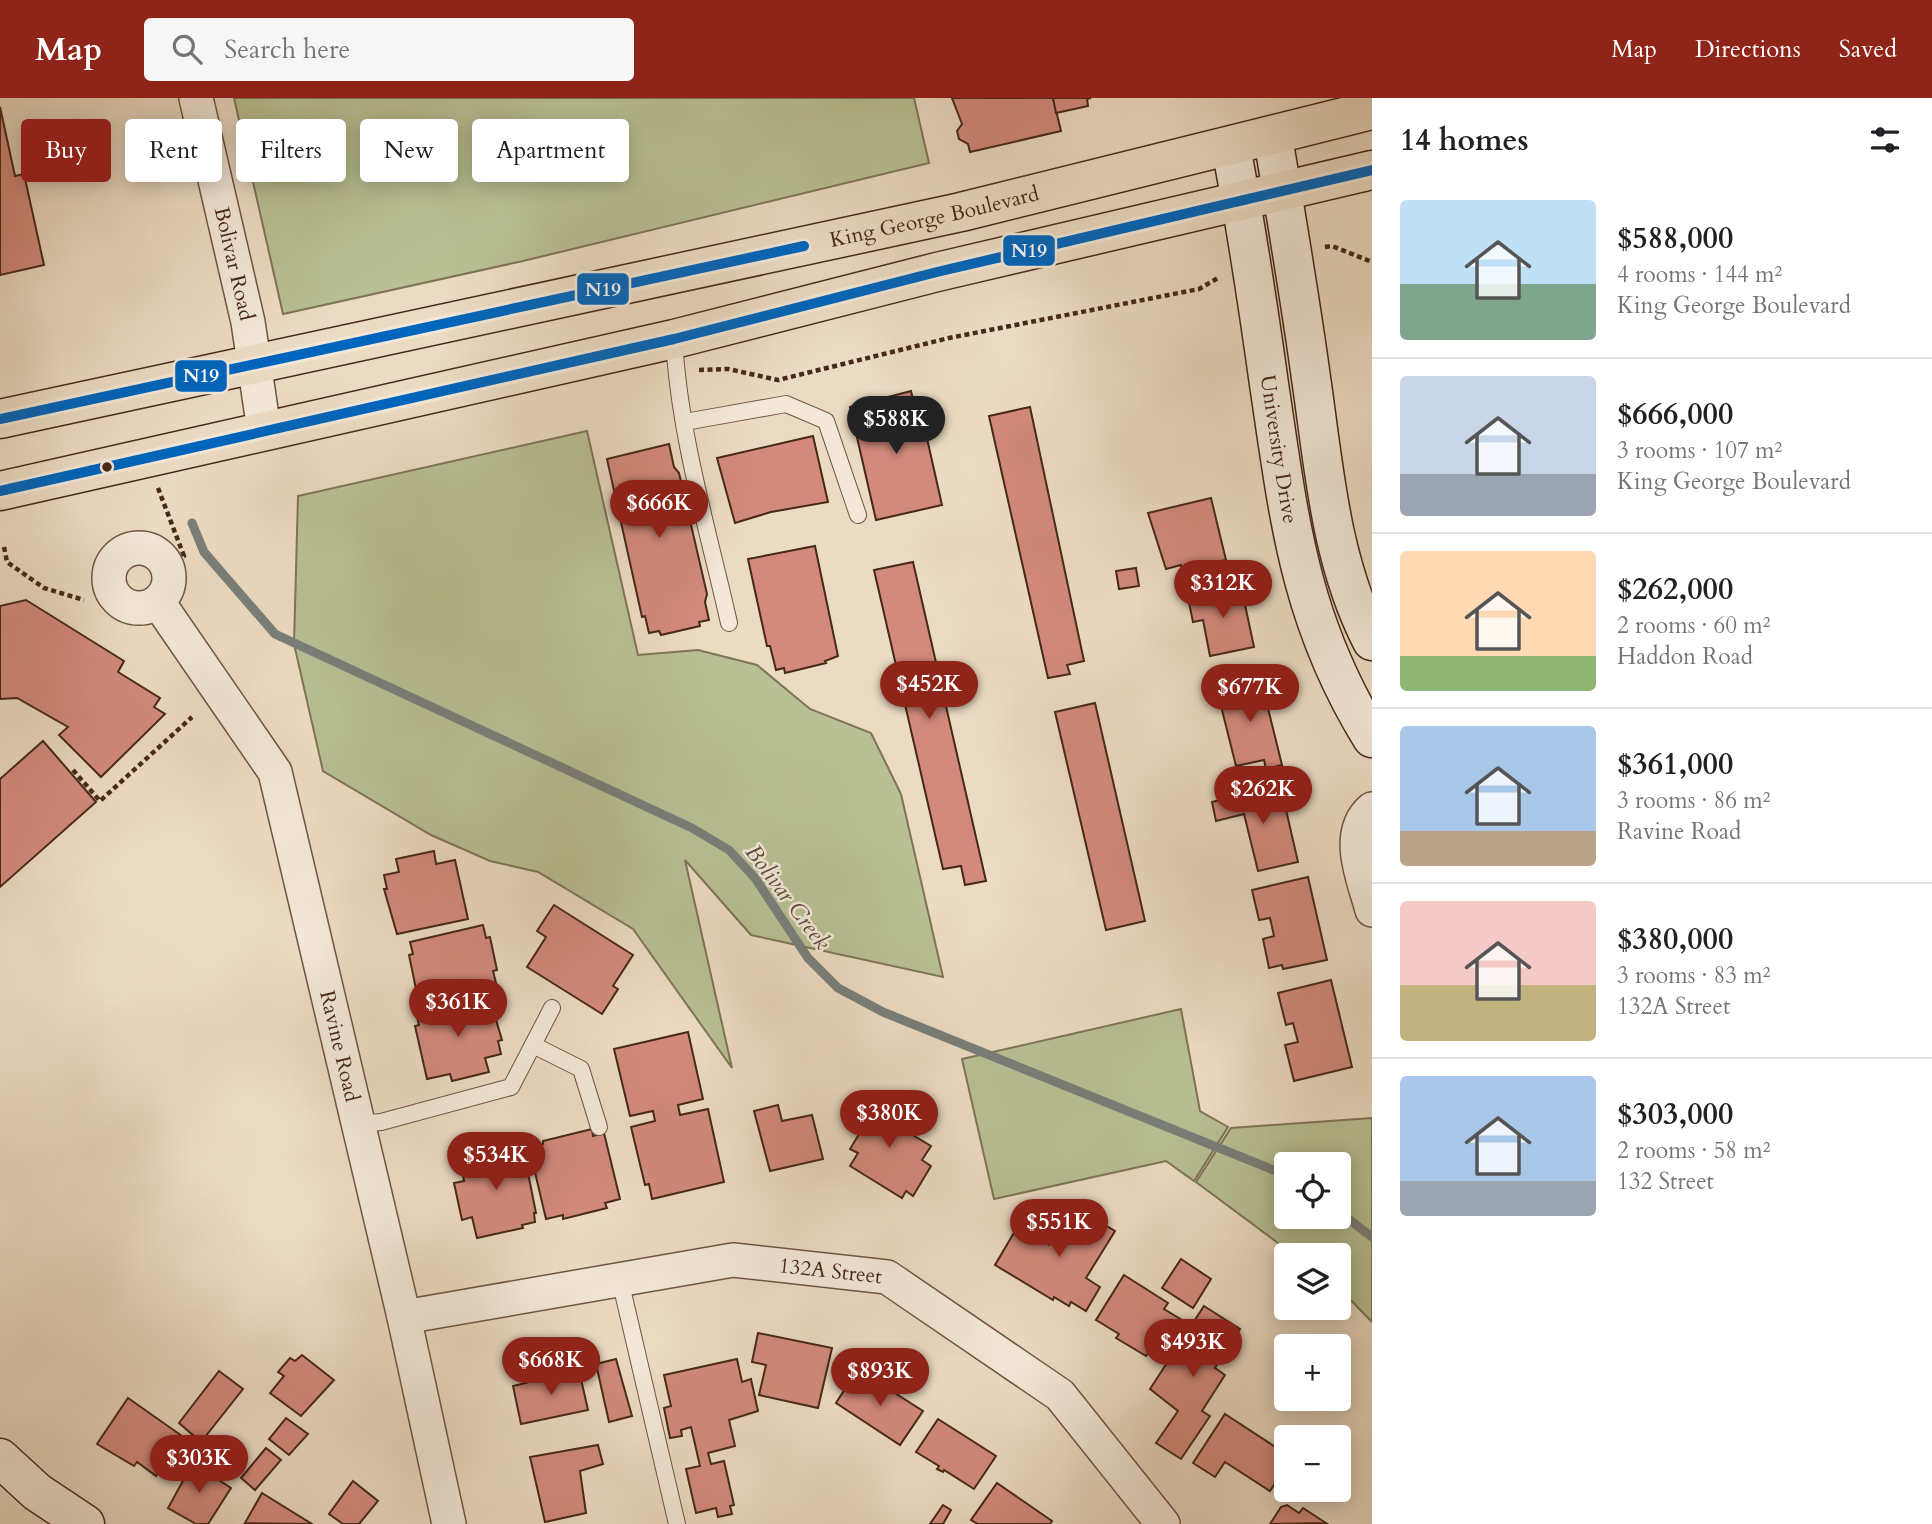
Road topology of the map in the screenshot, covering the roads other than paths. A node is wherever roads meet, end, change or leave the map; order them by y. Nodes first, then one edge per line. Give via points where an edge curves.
1 (196, 98) edge
2 (1372, 110) edge
3 (1273, 137) junction
4 (1231, 147) junction
5 (1372, 170) edge
6 (1282, 191) junction
7 (1241, 199) junction
8 (675, 357) junction
9 (255, 363) junction
10 (0, 419) edge
11 (685, 422) junction
12 (264, 430) junction
13 (0, 491) edge
14 (858, 514) dead end
15 (158, 602) junction
16 (729, 623) dead end
17 (1372, 641) edge
18 (1372, 738) edge
19 (1372, 809) edge
20 (1372, 910) edge
21 (552, 1009) dead end
22 (533, 1045) junction
23 (358, 1124) junction
24 (599, 1127) dead end
25 (620, 1280) junction
26 (404, 1317) junction
27 (0, 1458) edge
28 (85, 1524) edge
29 (449, 1524) edge
30 (677, 1524) edge
31 (1163, 1524) edge

1 - 9 street, Bolivar Road
2 - 3 main road, King George Boulevard
3 - 4 main road, King George Boulevard
3 - 6 main road, University Drive
4 - 7 main road, University Drive
4 - 9 main road, King George Boulevard via 961,212
5 - 6 main road
6 - 7 main road
6 - 17 main road, University Drive via 1332,521 1345,573
7 - 8 main road
7 - 18 main road, University Drive via 1296,554 1333,670
8 - 11 lane
8 - 12 main road
9 - 10 main road, King George Boulevard
9 - 12 street, Bolivar Road
11 - 14 lane via 786,404 826,421
11 - 16 lane
12 - 13 main road
15 - 15 street via 139,608 120,601 110,584 120,556 137,548 171,561 168,586
15 - 23 street, Ravine Road via 275,772
19 - 20 street via 1365,815 1356,850
21 - 22 lane
22 - 23 lane via 511,1087
22 - 24 lane via 581,1069
23 - 26 street, Ravine Road
25 - 26 street, 132A Street
25 - 30 lane
25 - 31 street, 132A Street via 733,1260 887,1277 1060,1395
26 - 29 street, Ravine Road
27 - 28 main road via 37,1492

